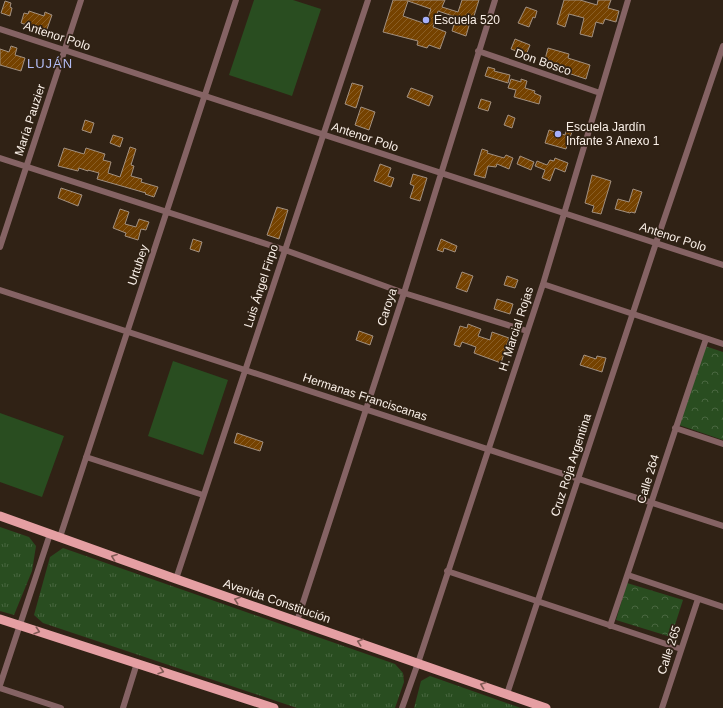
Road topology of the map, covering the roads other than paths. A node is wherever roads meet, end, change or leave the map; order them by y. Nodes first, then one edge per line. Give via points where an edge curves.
1 (81, 0) edge
2 (236, 0) edge
3 (368, 0) edge
4 (495, 0) edge
5 (628, 0) edge
6 (0, 29) edge
7 (723, 46) edge
8 (65, 50) junction
9 (478, 52) junction
10 (600, 93) junction
11 (205, 96) junction
12 (323, 134) junction
13 (0, 158) edge
14 (26, 166) junction
15 (441, 174) junction
16 (167, 212) junction
17 (565, 213) junction
18 (656, 243) junction
19 (0, 247) edge
20 (285, 250) junction
21 (723, 265) edge
22 (543, 284) junction
23 (0, 290) edge
24 (404, 293) junction
25 (633, 314) junction
26 (128, 331) junction
27 (527, 331) junction
28 (706, 339) junction
29 (723, 344) edge
30 (245, 370) junction
31 (365, 409) junction
32 (675, 428) junction
33 (723, 444) edge
34 (488, 449) junction
35 (86, 458) junction
36 (578, 479) junction
37 (204, 495) junction
38 (652, 503) junction
39 (0, 516) edge
40 (723, 526) edge
41 (50, 534) junction
42 (60, 537) junction
43 (447, 571) junction
44 (628, 575) junction
45 (176, 579) junction
46 (698, 599) junction
47 (538, 601) junction
48 (723, 607) edge
49 (0, 619) edge
50 (297, 621) junction
51 (19, 625) junction
52 (610, 626) junction
53 (681, 649) junction
54 (137, 663) junction
55 (418, 663) junction
56 (0, 685) edge
57 (0, 688) edge
58 (508, 694) junction
59 (254, 705) edge
60 (61, 708) edge
61 (123, 708) edge
62 (274, 708) edge
63 (402, 708) edge
64 (546, 708) edge
65 (662, 708) edge

1 - 8 street, María Pauzier
2 - 11 street, Urtubey
3 - 12 street, Luis Ángel Firpo
4 - 9 street, Caroya
5 - 10 street, H. Marcial Rojas
6 - 8 street, Antenor Polo
7 - 18 street, Cruz Roja Argentina
8 - 11 street, Antenor Polo
8 - 14 street, María Pauzier
9 - 10 street, Don Bosco
9 - 15 street, Caroya
10 - 17 street, H. Marcial Rojas
11 - 12 street, Antenor Polo
11 - 16 street, Urtubey
12 - 15 street, Antenor Polo
12 - 20 street, Luis Ángel Firpo
13 - 14 street
14 - 16 street
14 - 19 street, María Pauzier
15 - 17 street, Antenor Polo
15 - 24 street, Caroya
16 - 20 street
16 - 26 street, Urtubey
17 - 18 street, Antenor Polo
17 - 22 street, H. Marcial Rojas
18 - 21 street, Antenor Polo
18 - 25 street, Cruz Roja Argentina
20 - 24 street
20 - 30 street, Luis Ángel Firpo
22 - 25 street
22 - 27 street, H. Marcial Rojas
23 - 26 street, Hermanas Franciscanas
24 - 27 street
24 - 31 street, Caroya
25 - 28 street
25 - 36 street, Cruz Roja Argentina
26 - 30 street, Hermanas Franciscanas
26 - 35 street, Urtubey
27 - 34 street, H. Marcial Rojas
28 - 29 street
28 - 32 street, Calle 264
30 - 31 street, Hermanas Franciscanas
30 - 37 street, Luis Ángel Firpo
31 - 34 street, Hermanas Franciscanas
31 - 50 street, Caroya
32 - 33 street
32 - 38 street, Calle 264
34 - 36 street, Hermanas Franciscanas
34 - 43 street, H. Marcial Rojas
35 - 37 street
35 - 42 street, Urtubey
36 - 38 street, Hermanas Franciscanas
36 - 47 street, Cruz Roja Argentina
37 - 45 street, Luis Ángel Firpo
38 - 40 street, Hermanas Franciscanas
38 - 44 street, Calle 264
39 - 41 main road, Avenida Constitución
41 - 42 main road, Avenida Constitución
41 - 51 street
45 -> 42 main road, Avenida Constitución
43 - 47 street
43 - 55 street, H. Marcial Rojas
44 - 46 street
44 - 52 street, Calle 264
50 -> 45 main road, Avenida Constitución
46 - 48 street
46 - 53 street, Calle 265
47 - 52 street
47 - 58 street, Cruz Roja Argentina
49 - 51 main road
55 -> 50 main road, Avenida Constitución
51 -> 54 main road
51 - 56 street
52 - 53 street
53 - 65 street, Calle 265
54 -> 59 main road
54 - 61 street
58 -> 55 main road, Avenida Constitución
55 - 63 street, H. Marcial Rojas
57 - 60 street
58 - 64 main road, Avenida Constitución
59 - 62 main road

